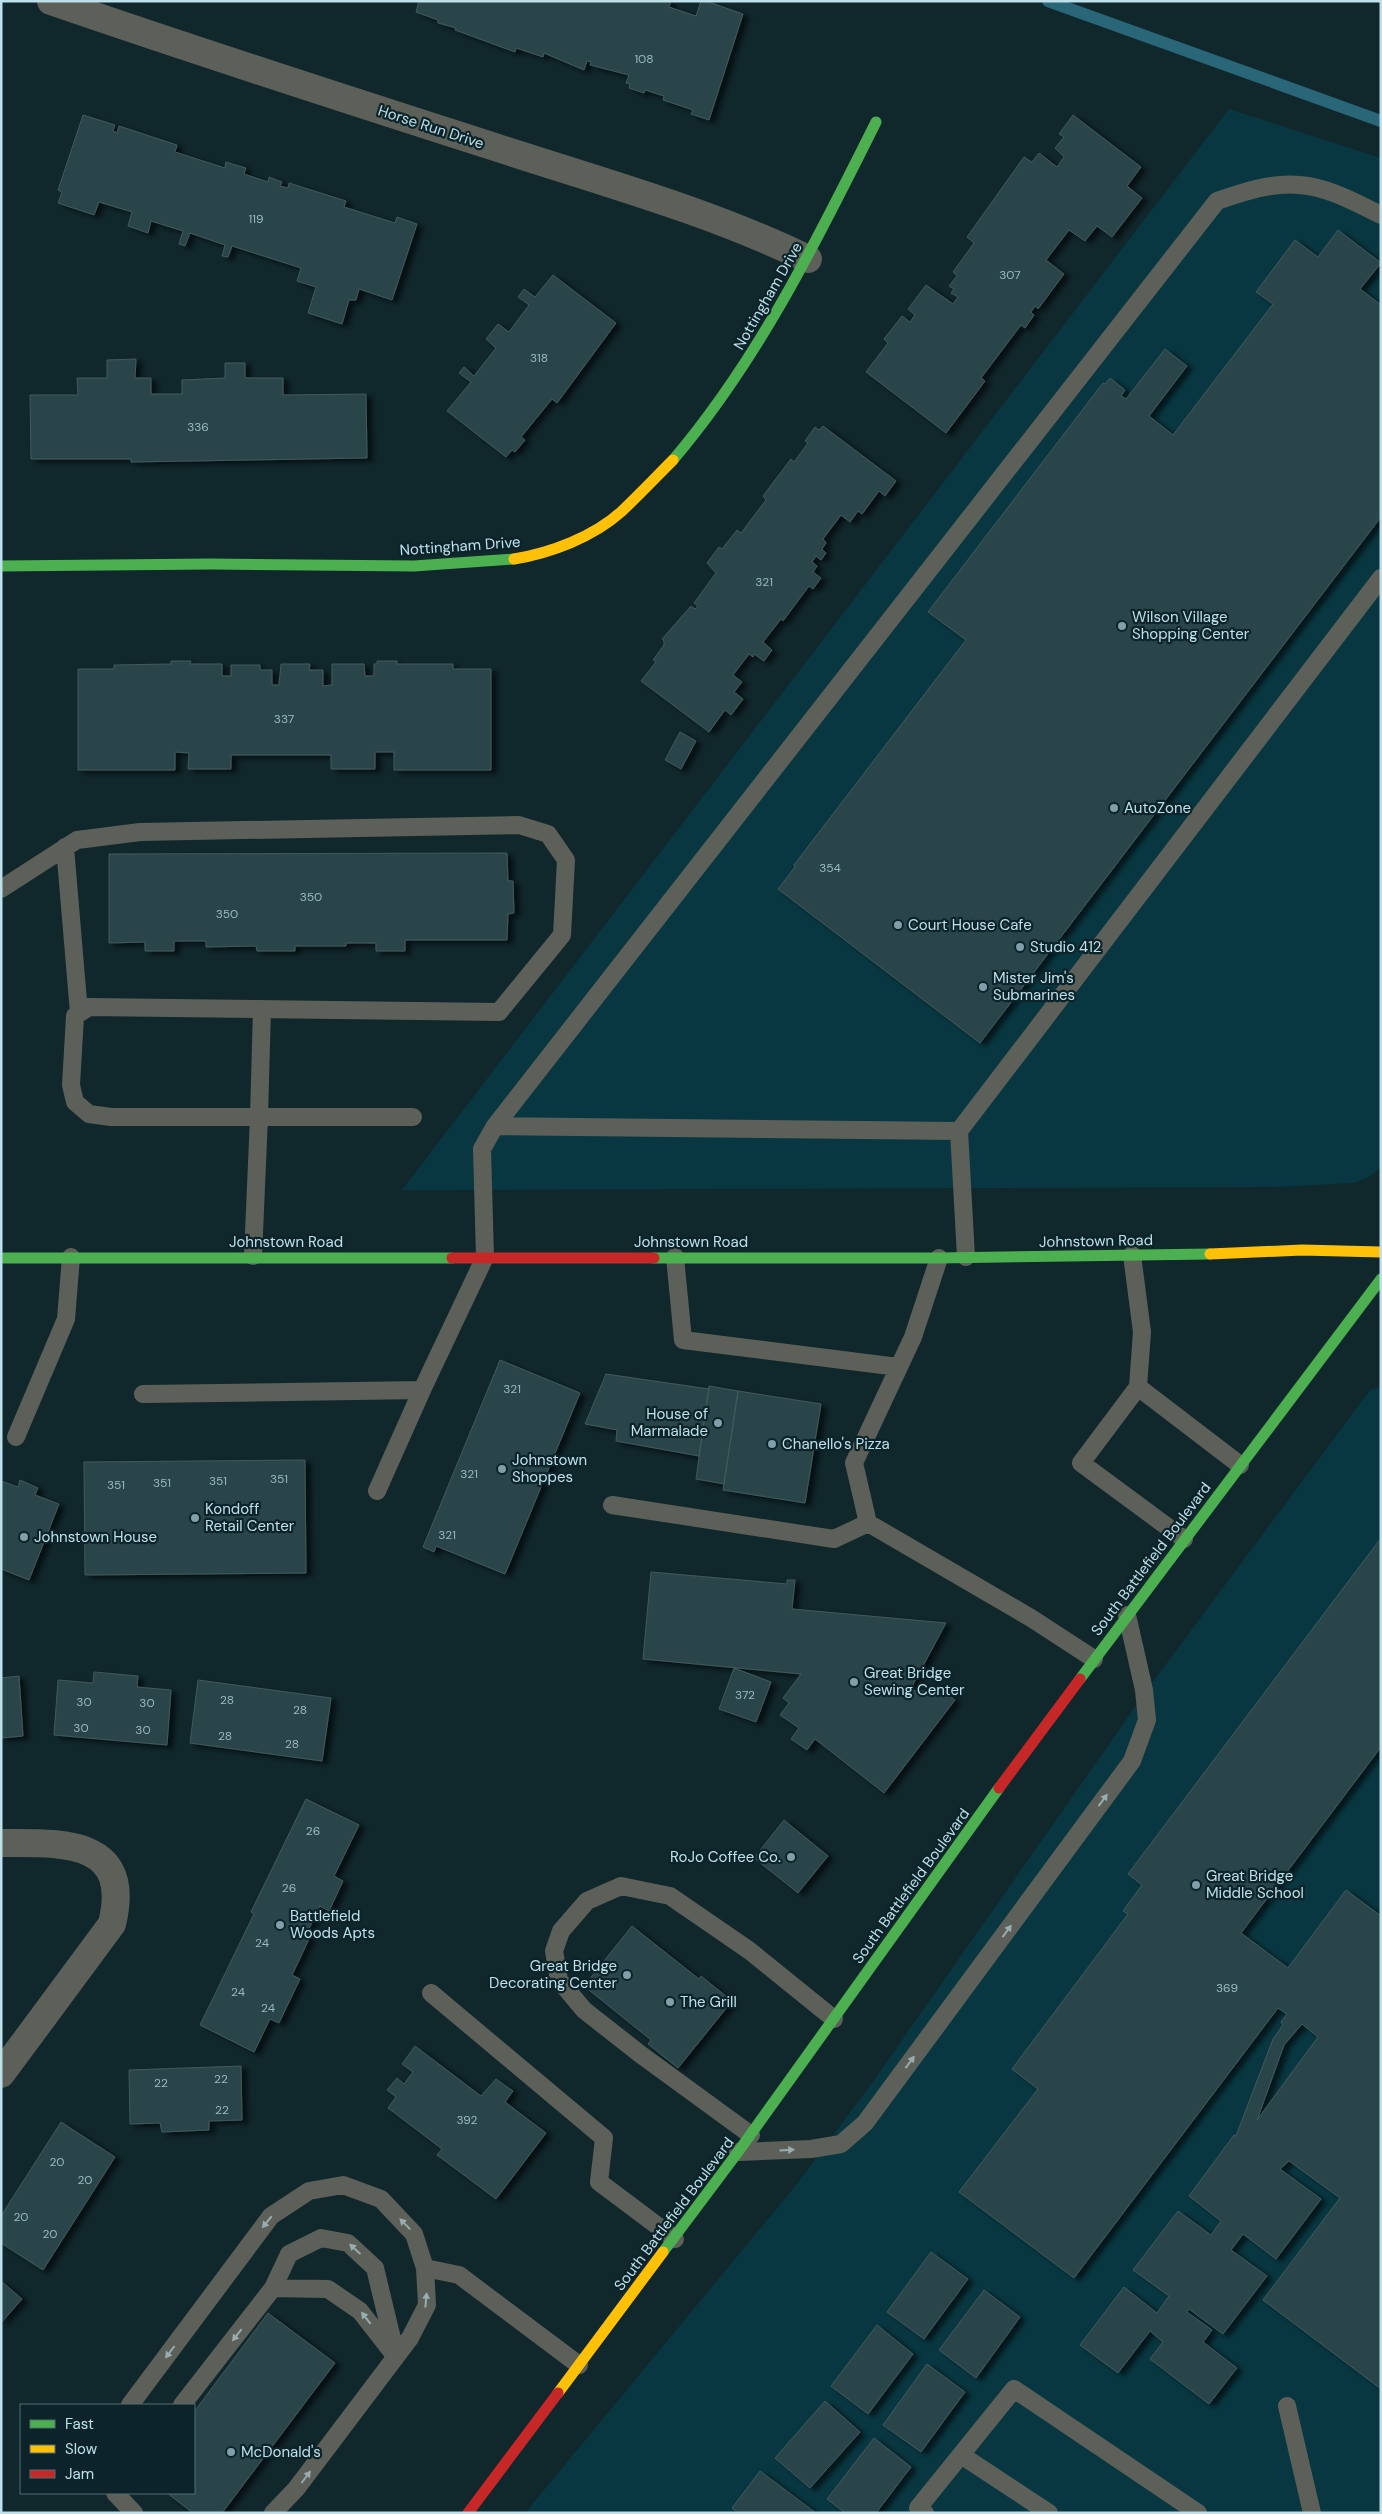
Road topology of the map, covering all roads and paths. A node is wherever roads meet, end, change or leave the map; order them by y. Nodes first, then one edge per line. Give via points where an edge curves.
1 (51, 1) edge
2 (876, 122) dead end
3 (1381, 215) edge
4 (808, 259) junction
5 (1, 566) edge
6 (1381, 578) edge
7 (65, 847) junction
8 (1, 889) edge
9 (262, 1009) junction
10 (79, 1013) junction
11 (259, 1117) junction
12 (413, 1117) dead end
13 (495, 1126) junction
14 (959, 1131) junction
15 (1381, 1252) edge
16 (1132, 1255) junction
17 (253, 1256) junction
18 (71, 1257) junction
19 (485, 1257) junction
20 (675, 1257) junction
21 (966, 1257) junction
22 (1, 1258) edge
23 (939, 1258) junction
24 (1381, 1278) edge
25 (898, 1367) junction
26 (1138, 1387) junction
27 (422, 1390) junction
28 (143, 1394) dead end
29 (16, 1437) dead end
30 (1240, 1465) junction
31 (377, 1491) dead end
32 (612, 1505) dead end
33 (868, 1522) junction
34 (1184, 1539) junction
35 (1128, 1616) junction
36 (1094, 1659) junction
37 (1, 1843) edge
38 (431, 1993) dead end
39 (834, 2019) junction
40 (1, 2074) edge
41 (751, 2135) junction
42 (738, 2152) junction
43 (675, 2238) junction
44 (425, 2268) junction
45 (273, 2288) junction
46 (396, 2357) junction
47 (579, 2366) junction
48 (131, 2404) edge
49 (183, 2404) edge
50 (1287, 2406) dead end
51 (961, 2455) junction
52 (118, 2494) edge
53 (134, 2513) edge
54 (273, 2513) edge
55 (468, 2513) edge
56 (925, 2513) edge
57 (1049, 2513) edge
58 (1198, 2513) edge
59 (1312, 2513) edge

1 - 4 street, Horse Run Drive via 666,203 763,238
2 - 4 main road, Nottingham Drive
3 - 13 lane via 1341,196 1300,184 1254,188 1217,202
4 - 5 main road, Nottingham Drive via 737,377 674,459 620,513 582,538 530,556 414,566
6 - 14 lane
7 - 8 lane
7 - 9 lane via 77,840 140,832 519,825 548,834 566,860 562,935 499,1012
7 - 10 lane
9 - 10 lane via 89,1007
9 - 11 lane
10 - 11 lane via 75,1016 71,1086 75,1102 89,1114 111,1117
11 - 12 lane
11 - 17 lane
13 - 14 lane
13 - 19 lane via 482,1149
14 - 21 lane
15 - 16 main road, Johnstown Road via 1302,1250
16 - 21 main road, Johnstown Road
16 - 26 lane via 1142,1332
17 - 18 main road, Johnstown Road
17 - 19 main road, Johnstown Road
18 - 22 main road, Johnstown Road
18 - 29 lane via 66,1319
19 - 20 main road, Johnstown Road
19 - 27 lane
20 - 23 main road, Johnstown Road
20 - 25 lane via 683,1340
21 - 23 main road, Johnstown Road
23 - 25 lane via 913,1337
24 - 30 main road, South Battlefield Boulevard
25 - 33 lane via 854,1463
26 - 30 lane
26 - 34 lane via 1081,1463
27 - 28 lane
27 - 31 lane
30 - 34 main road, South Battlefield Boulevard
32 - 33 lane via 834,1539
33 - 36 lane via 1032,1618
34 - 35 main road, South Battlefield Boulevard
35 - 36 main road, South Battlefield Boulevard
42 -> 35 lane via 812,2149 841,2144 865,2123 1132,1762 1147,1720
36 - 39 main road, South Battlefield Boulevard
37 - 40 street via 59,1843 82,1848 98,1857 110,1872 116,1889 112,1924
38 - 43 lane via 604,2138 599,2182
39 - 41 main road, South Battlefield Boulevard
39 - 41 lane via 750,1951 670,1896 621,1886 587,1901 561,1932 554,1951 558,1980 584,2010
41 - 42 main road, South Battlefield Boulevard
42 - 43 main road, South Battlefield Boulevard
43 - 47 main road, South Battlefield Boulevard
46 -> 44 lane via 427,2305
44 - 47 lane via 459,2275
44 -> 48 lane via 414,2234 381,2199 343,2185 309,2191 271,2216
46 -> 45 lane via 360,2311 328,2289
46 -> 45 lane via 375,2268 348,2243 321,2238 290,2254
45 -> 49 lane
54 -> 46 lane via 296,2489
47 - 55 main road, South Battlefield Boulevard
50 - 59 lane
51 - 56 lane via 918,2508
51 - 57 lane
51 - 58 lane via 1014,2389
52 - 53 lane

